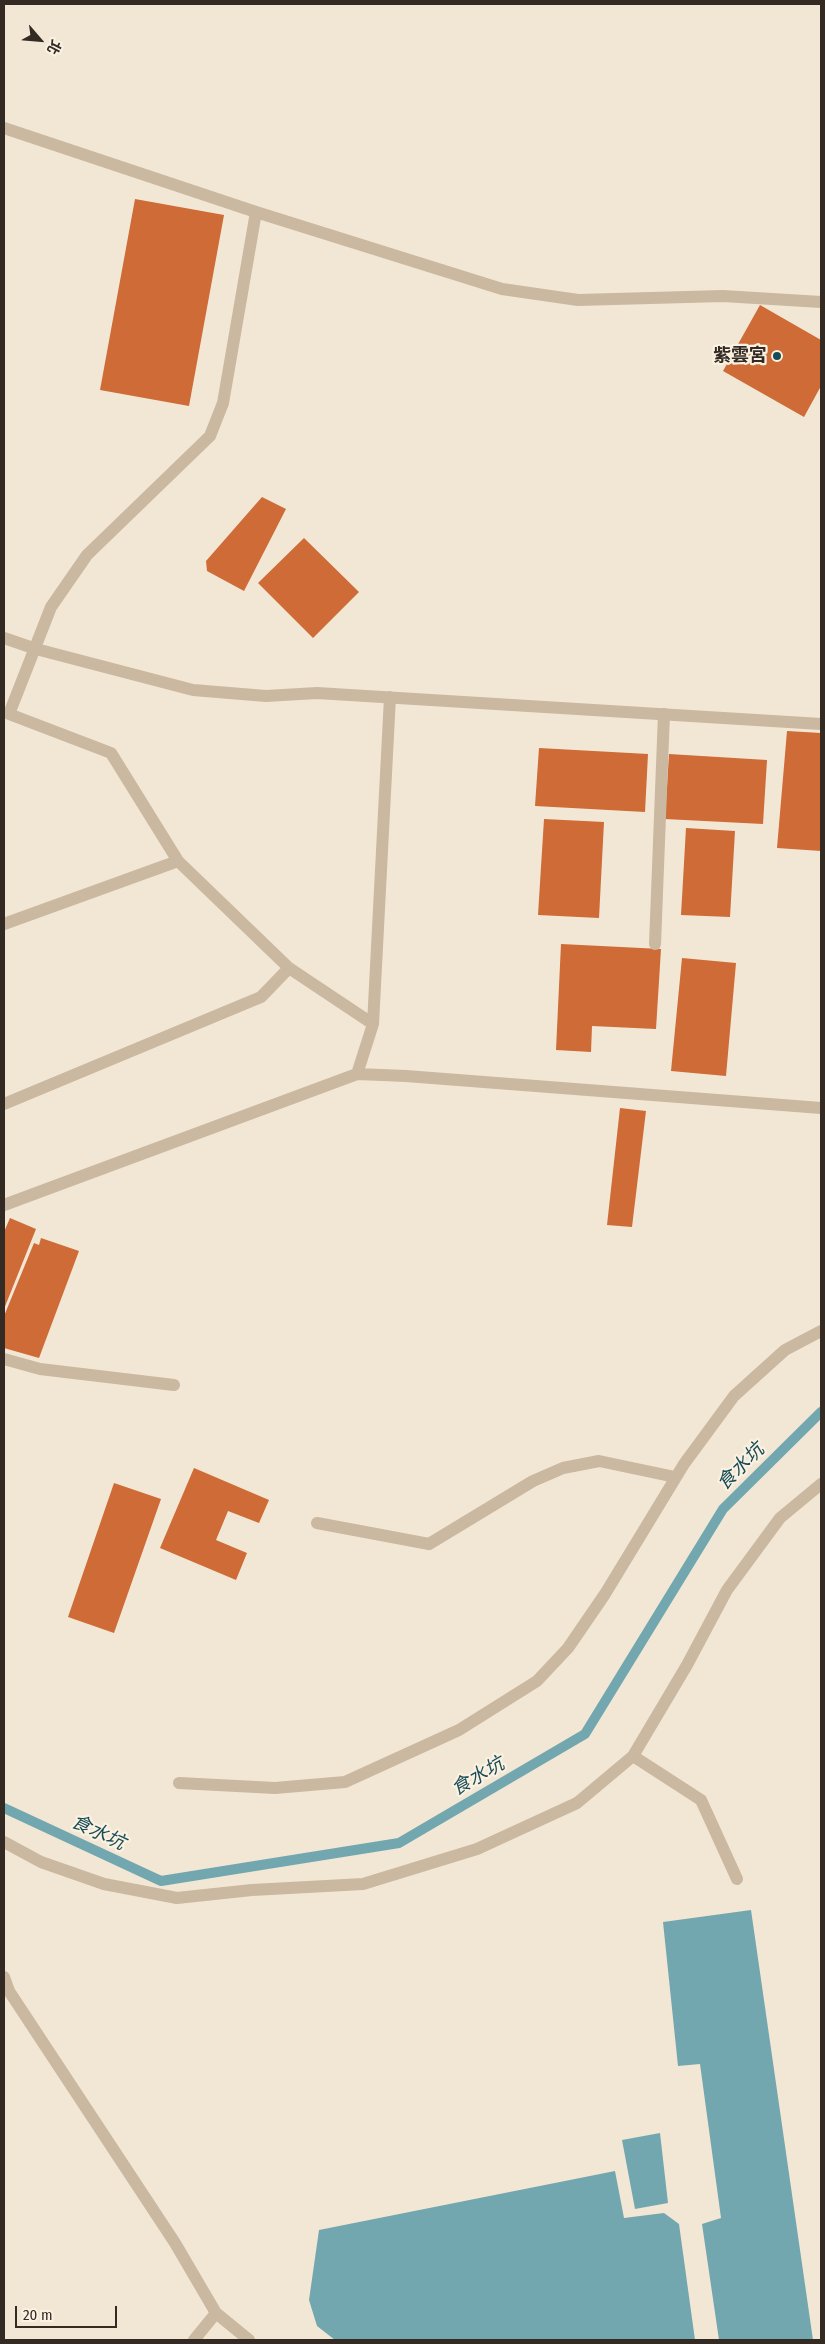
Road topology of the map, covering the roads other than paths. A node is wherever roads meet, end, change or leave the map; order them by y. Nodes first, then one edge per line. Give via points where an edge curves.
1 (4, 128) edge
2 (256, 212) junction
3 (821, 302) edge
4 (4, 638) edge
5 (36, 649) junction
6 (390, 697) junction
7 (664, 714) junction
8 (821, 724) edge
9 (178, 861) junction
10 (4, 924) edge
11 (655, 944) dead end
12 (289, 968) junction
13 (373, 1024) junction
14 (356, 1074) junction
15 (4, 1104) edge
16 (821, 1108) edge
17 (4, 1205) edge
18 (821, 1330) edge
19 (4, 1359) edge
20 (174, 1385) dead end
21 (675, 1477) junction
22 (821, 1484) edge
23 (317, 1523) dead end
24 (634, 1756) junction
25 (179, 1783) dead end
26 (4, 1842) edge
27 (737, 1879) dead end
28 (4, 1977) edge
29 (216, 2313) junction
30 (194, 2340) edge
31 (250, 2340) edge

1 - 2 street
2 - 3 street via 502,290 578,300 723,296
2 - 5 street via 223,403 210,436 87,555 51,607
4 - 5 street
5 - 6 street via 193,690 266,696 317,693
5 - 9 street via 9,714 111,753
6 - 7 street
6 - 13 street
7 - 8 street
7 - 11 street
9 - 10 street
9 - 12 street
12 - 13 street
12 - 15 street via 261,997
13 - 14 street
14 - 16 street
14 - 17 street
18 - 21 street via 784,1350 734,1396
19 - 20 street via 40,1368
21 - 23 street via 599,1461 563,1468 533,1481 428,1544
21 - 25 street via 605,1594 568,1648 537,1680 459,1730 345,1782 275,1788
22 - 24 street via 780,1518 727,1590 688,1665
24 - 26 street via 576,1803 477,1849 364,1884 177,1898 104,1884 42,1862
24 - 27 street via 701,1800
28 - 29 street via 9,1991 175,2243
29 - 30 street
29 - 31 street

